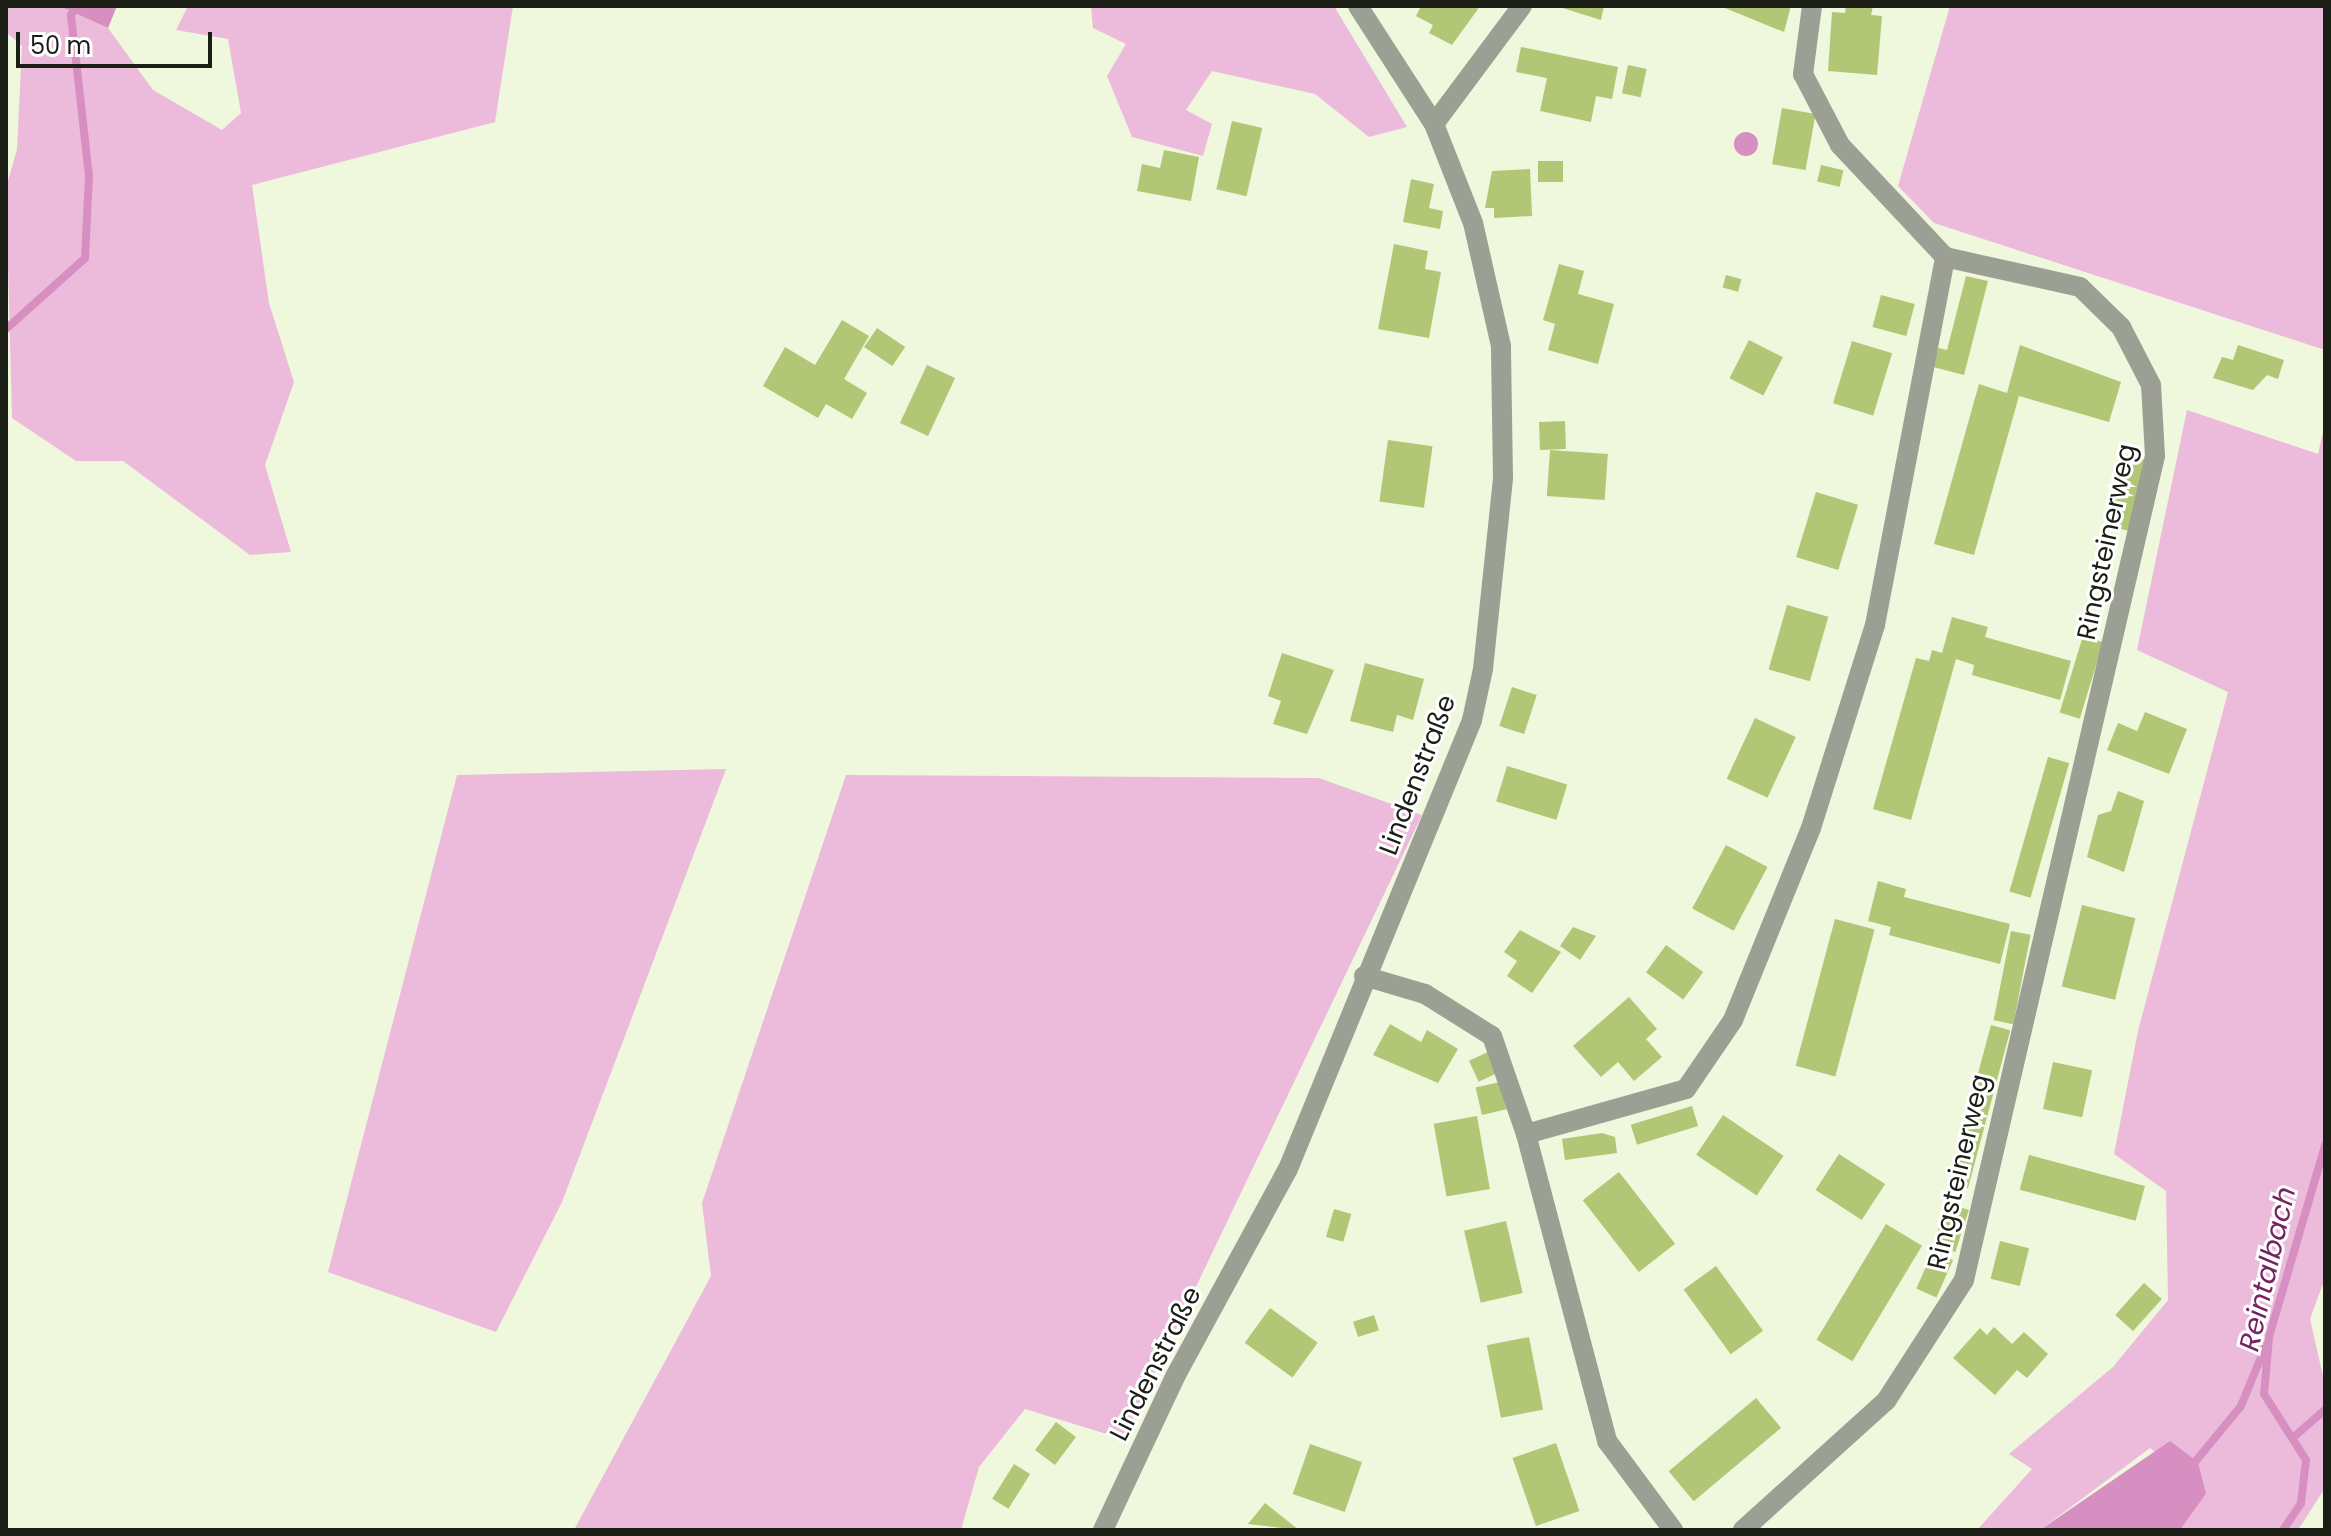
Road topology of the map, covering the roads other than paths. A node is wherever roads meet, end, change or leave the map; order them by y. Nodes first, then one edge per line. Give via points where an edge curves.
1 (1358, 6) edge
2 (1522, 6) edge
3 (1812, 6) edge
4 (1434, 124) junction
5 (1945, 257) junction
6 (1364, 976) junction
7 (1526, 1134) junction
8 (1103, 1530) edge
9 (1673, 1530) edge
10 (1743, 1530) edge

1 - 4 street, Lindenstraße
2 - 4 street
3 - 5 street via 1803,74 1840,145
4 - 6 street, Lindenstraße via 1473,223 1501,346 1503,478 1472,720
5 - 7 street via 1875,625 1811,828 1733,1020 1686,1089
5 - 10 street, Ringsteinerweg via 2080,287 2121,327 2151,385 2155,456 1964,1280 1886,1401
6 - 7 street via 1425,994 1492,1036
6 - 8 street, Lindenstraße via 1288,1169 1176,1375
7 - 9 street via 1607,1441

